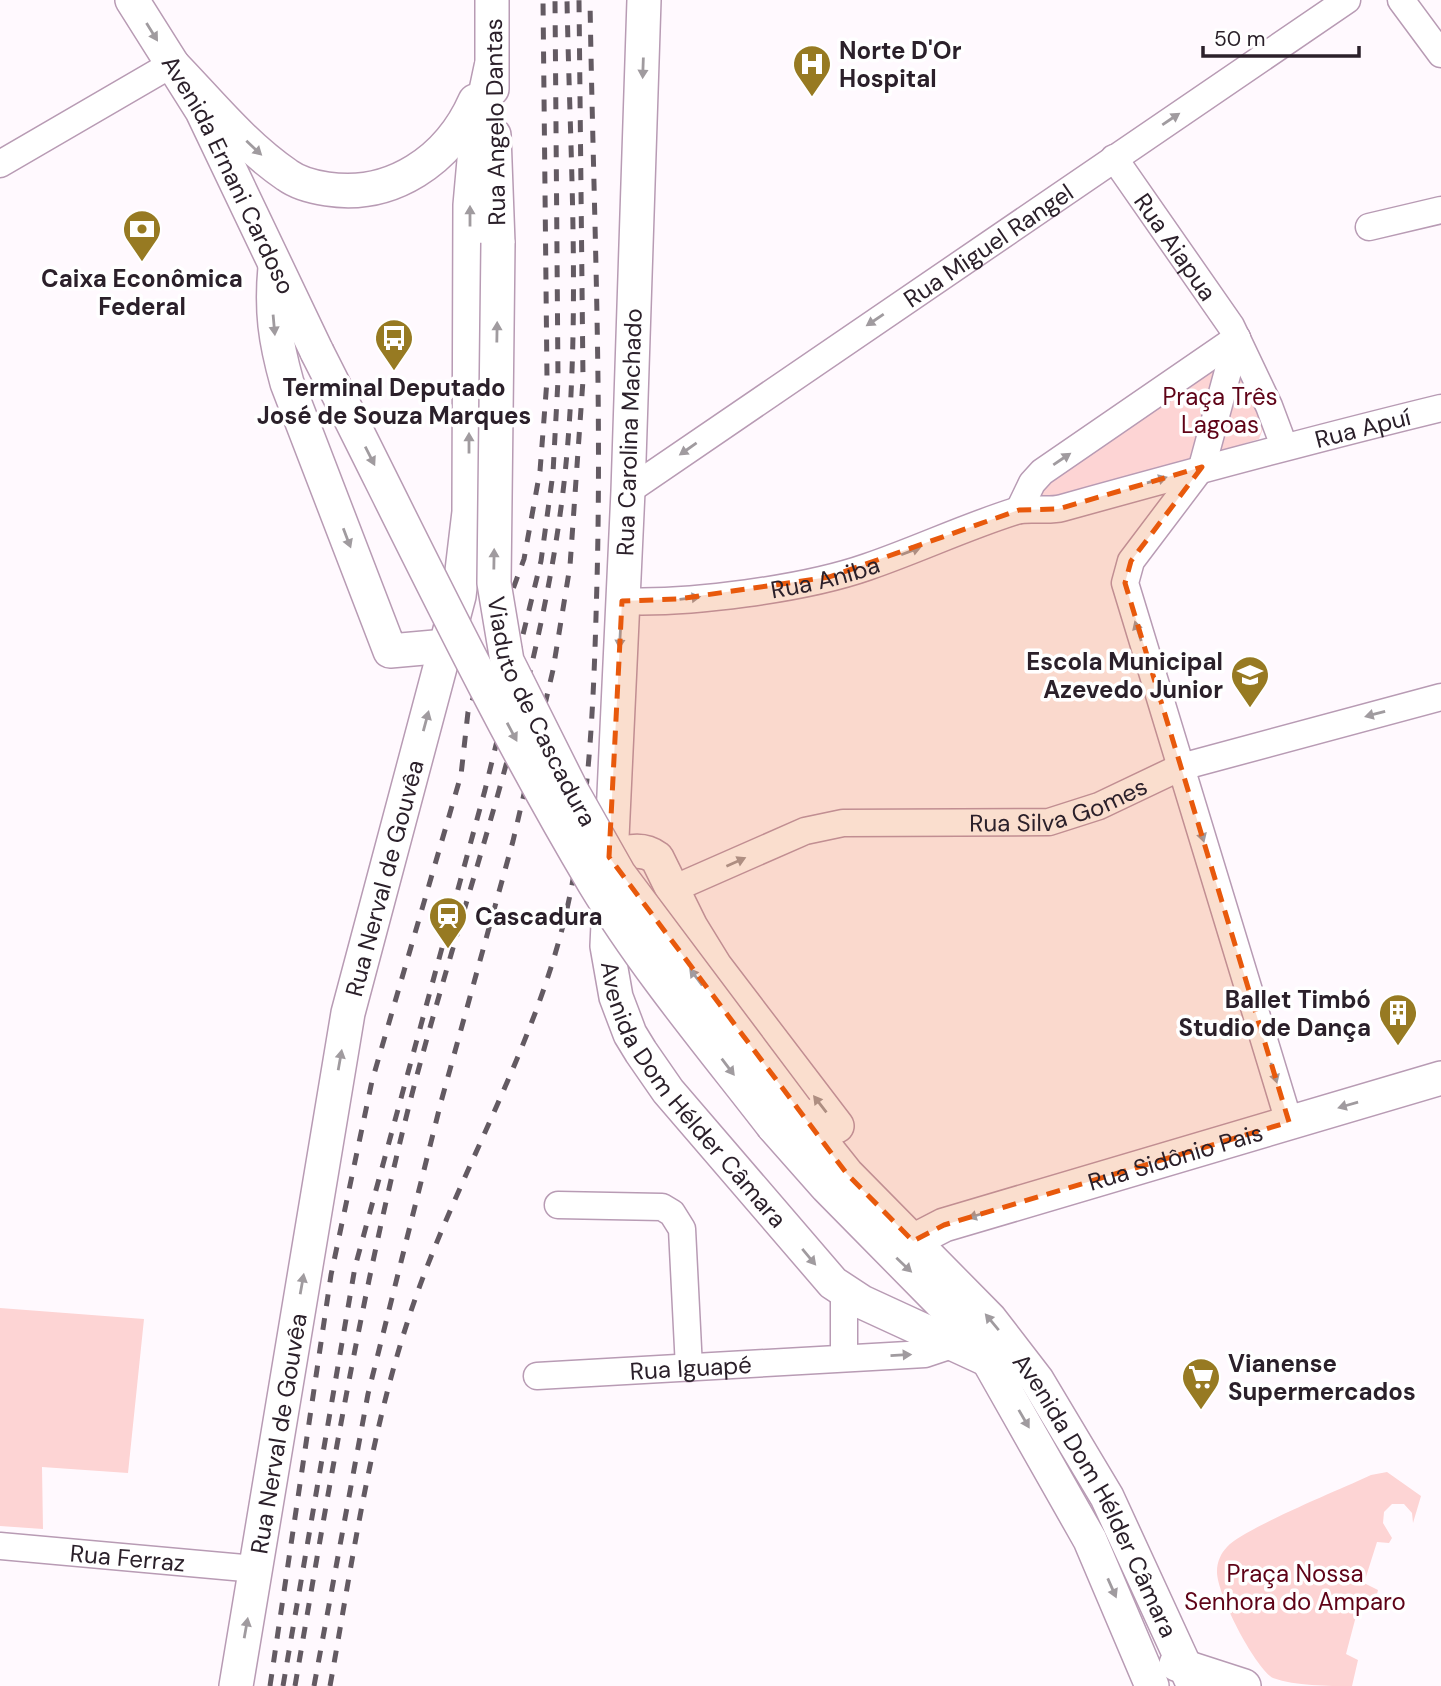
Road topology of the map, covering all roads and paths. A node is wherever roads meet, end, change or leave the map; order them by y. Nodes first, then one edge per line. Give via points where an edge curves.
1 (132, 0) edge
2 (492, 0) edge
3 (644, 0) edge
4 (1347, 0) edge
5 (1401, 0) edge
6 (1441, 54) edge
7 (172, 64) junction
8 (491, 66) junction
9 (1114, 158) junction
10 (0, 163) edge
11 (1441, 210) edge
12 (1369, 227) dead end
13 (498, 243) joint
14 (275, 267) junction
15 (1237, 338) junction
16 (317, 352) joint
17 (1441, 408) edge
18 (1283, 446) junction
19 (1202, 467) junction
20 (628, 491) junction
21 (1019, 510) junction
22 (622, 601) junction
23 (446, 646) junction
24 (1441, 696) edge
25 (1181, 766) junction
26 (609, 864) junction
27 (673, 889) junction
28 (1432, 1084) edge
29 (785, 1118) junction
30 (1289, 1122) junction
31 (558, 1205) dead end
32 (904, 1233) junction
33 (845, 1292) junction
34 (955, 1344) junction
35 (844, 1358) junction
36 (988, 1360) junction
37 (689, 1368) junction
38 (537, 1376) dead end
39 (0, 1546) edge
40 (256, 1569) junction
41 (1133, 1637) junction
42 (1191, 1678) edge
43 (236, 1686) edge
44 (1152, 1686) edge
45 (1244, 1686) edge

1 -> 7 main road, Avenida Ernani Cardoso
2 - 8 main road, Rua Angelo Dantas
3 -> 20 main road, Rua Carolina Machado
9 -> 4 street, Rua Miguel Rangel
5 - 6 street
7 -> 8 main road via 254,149 288,176 339,191 387,186 439,154 466,122
7 - 10 street
7 - 14 main road, Avenida Ernani Cardoso via 226,158
8 - 13 main road, Rua Angelo Dantas
23 -> 8 main road, Rua Nerval de Gouvêa via 459,596 469,512 470,205 476,138
9 - 15 street, Rua Aiapua
9 -> 20 street, Rua Miguel Rangel
11 - 12 street
29 -> 13 main road, Viaduto de Cascadura, bridge via 619,874 507,661 494,583
14 - 16 main road, Avenida Ernani Cardoso
14 -> 23 main road via 275,340 287,383 390,650
15 - 18 street
15 - 19 street
21 -> 15 street via 1042,472
16 -> 29 main road, Viaduto de Cascadura, bridge via 511,732 595,884 646,960
17 - 18 street, Rua Apuí
18 - 19 street
21 -> 19 street via 1058,509
25 -> 19 street via 1125,583 1131,561
20 - 22 main road, Rua Carolina Machado
22 -> 21 street, Rua Aniba via 678,599 829,577
22 -> 26 main road, Rua Carolina Machado
40 -> 23 main road, Rua Nerval de Gouvêa via 348,1013
24 -> 25 street, Rua Silva Gomes
27 -> 25 street, Rua Silva Gomes via 805,831 876,820 1049,822 1099,806
25 -> 30 street
26 - 27 main road, Avenida Dom Hélder Câmara via 624,853 651,853 663,865
26 -> 33 main road, Avenida Dom Hélder Câmara via 608,964 630,1034 668,1091 820,1271
32 -> 27 main road, Avenida Dom Hélder Câmara via 873,1175 715,966
28 -> 30 main road, Rua Sidônio Pais
29 - 32 main road, Avenida Dom Hélder Câmara via 848,1174
29 -> 36 main road, Avenida Dom Hélder Câmara via 827,1187 958,1320
30 -> 32 main road, Rua Sidônio Pais
31 - 37 street via 662,1207 672,1213 682,1229
42 -> 32 main road, Avenida Dom Hélder Câmara via 1107,1497 1044,1390 990,1319
33 - 34 main road, Avenida Dom Hélder Câmara
33 - 35 street
35 -> 34 street, Rua Iguapé via 925,1354
34 - 36 main road, Avenida Dom Hélder Câmara
35 - 37 street, Rua Iguapé
36 -> 41 main road, Avenida Dom Hélder Câmara via 1090,1540
37 - 38 street, Rua Iguapé
39 - 40 street, Rua Ferraz
43 -> 40 main road, Rua Nerval de Gouvêa
41 - 42 main road
41 - 44 main road, Avenida Dom Hélder Câmara
42 - 45 main road

